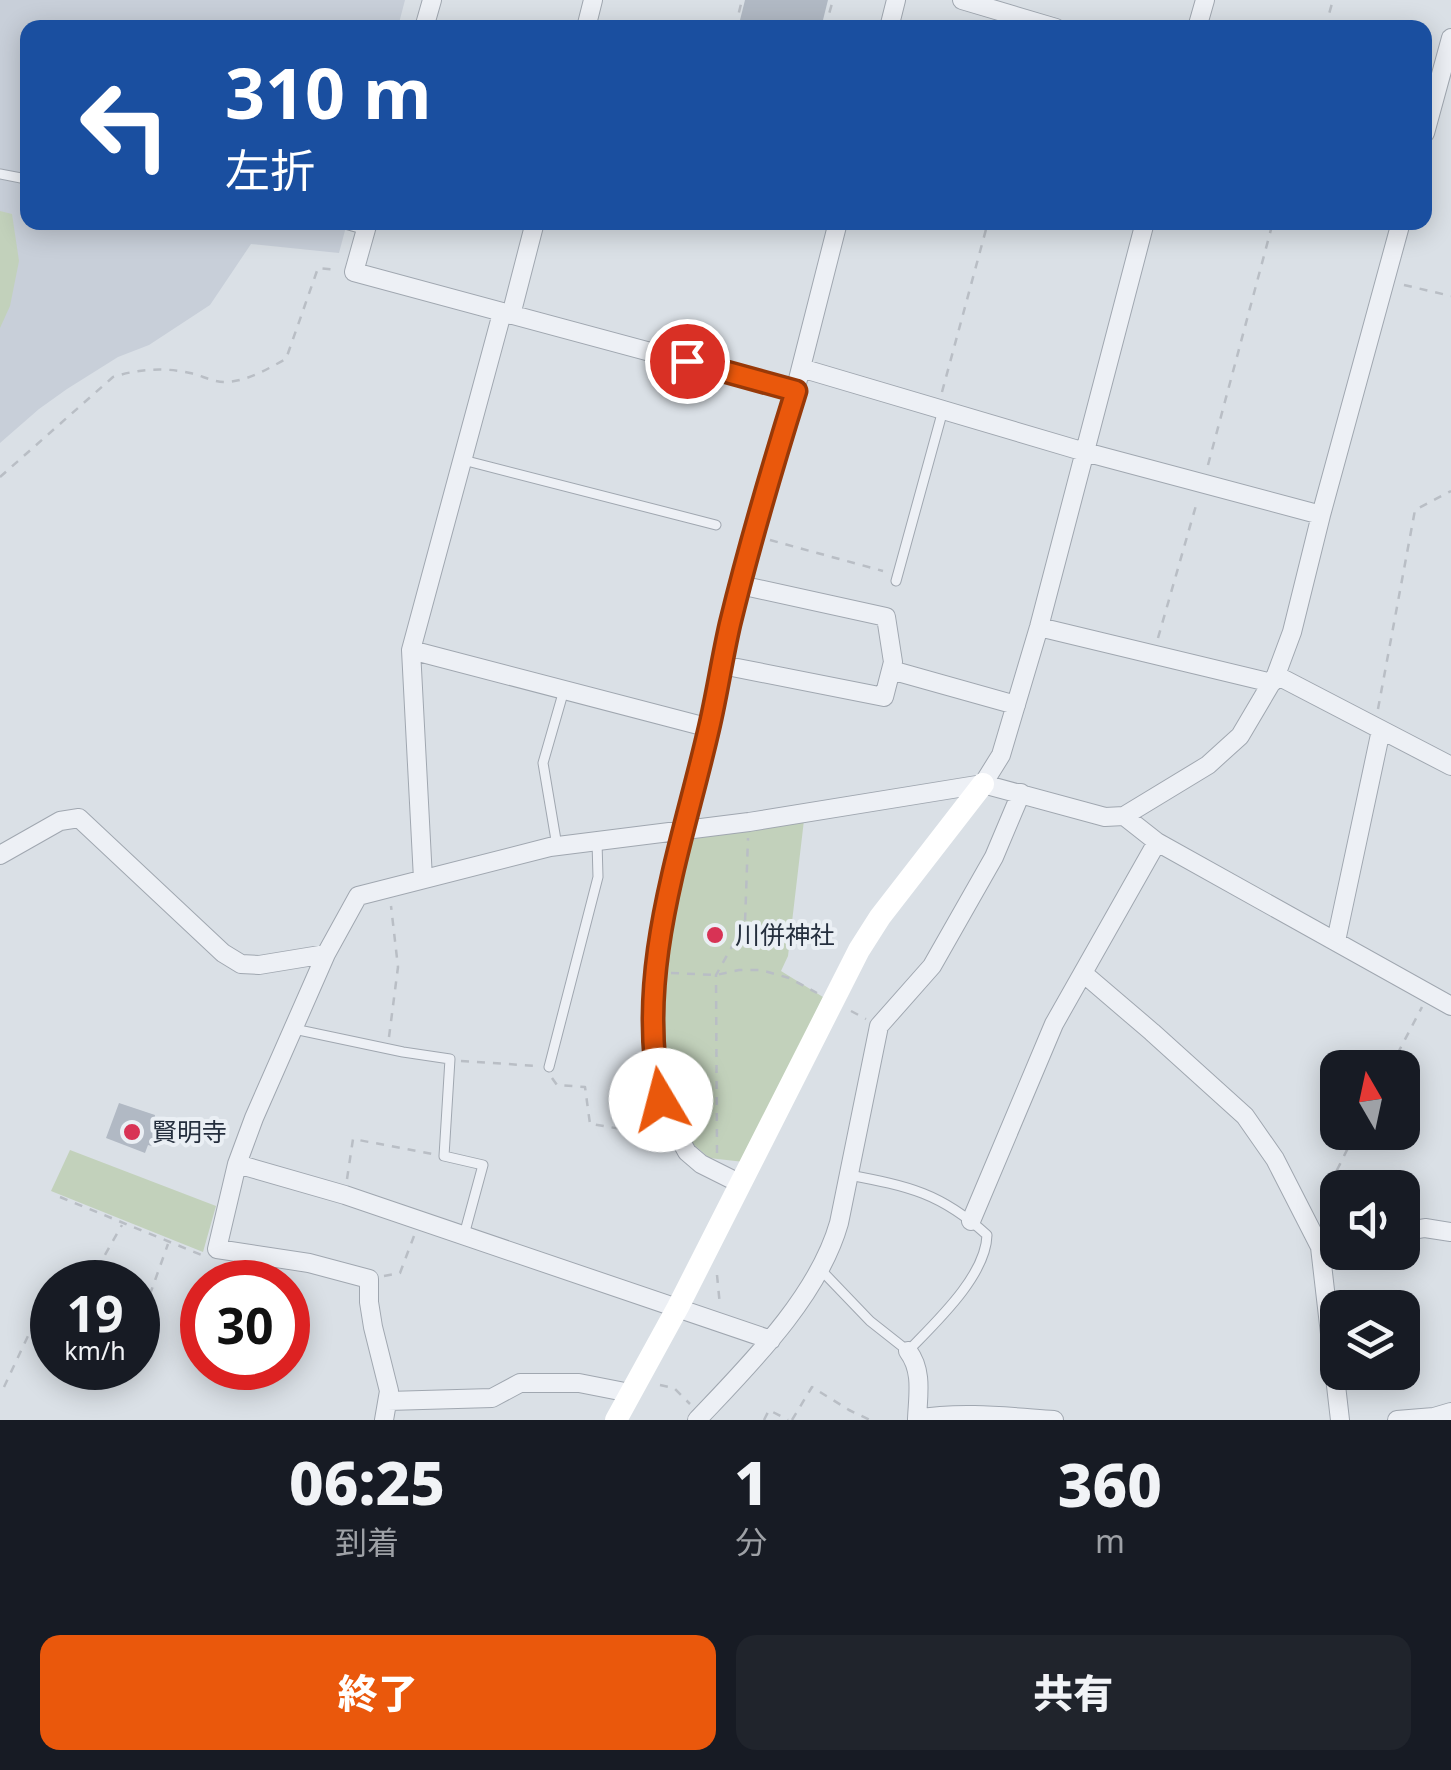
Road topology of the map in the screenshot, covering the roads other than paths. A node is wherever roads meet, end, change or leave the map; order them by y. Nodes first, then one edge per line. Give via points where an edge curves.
1 (962, 0) edge
2 (1029, 20) edge
3 (1451, 38) edge
4 (1432, 107) edge
5 (366, 230) edge
6 (533, 230) edge
7 (836, 230) edge
8 (1144, 230) edge
9 (1398, 230) edge
10 (507, 314) junction
11 (801, 368) junction
12 (796, 391) junction
13 (940, 409) junction
14 (1085, 452) junction
15 (463, 460) junction
16 (1320, 515) junction
17 (716, 525) dead end
18 (897, 578) road end
19 (740, 584) junction
20 (1039, 626) junction
21 (411, 650) junction
22 (722, 664) junction
23 (891, 670) junction
24 (1274, 679) junction
25 (564, 690) junction
26 (1016, 705) junction
27 (710, 728) junction
28 (1378, 728) junction
29 (1451, 766) edge
30 (983, 784) junction
31 (1021, 794) junction
32 (1124, 816) junction
33 (682, 830) junction
34 (597, 842) junction
35 (1158, 842) junction
36 (557, 846) junction
37 (0, 855) edge
38 (423, 878) junction
39 (1336, 942) junction
40 (326, 954) junction
41 (1083, 973) junction
42 (1451, 1006) edge
43 (294, 1029) junction
44 (549, 1067) road end
45 (237, 1164) junction
46 (849, 1175) junction
47 (741, 1184) junction
48 (971, 1221) junction
49 (1420, 1229) edge
50 (1451, 1232) edge
51 (464, 1235) junction
52 (1320, 1236) edge
53 (820, 1270) junction
54 (1327, 1270) edge
55 (678, 1307) junction
56 (771, 1340) junction
57 (908, 1351) junction
58 (634, 1387) junction
59 (388, 1401) junction
60 (1451, 1412) edge
61 (700, 1417) edge
62 (1004, 1418) edge
63 (384, 1420) edge
64 (616, 1420) edge
65 (1054, 1420) edge
66 (1340, 1420) edge
67 (1397, 1420) edge

1 - 2 street
3 - 4 street
5 - 10 street via 354,272
6 - 10 street
7 - 11 street
8 - 14 street
9 - 16 street
10 - 12 street
10 - 15 street
11 - 12 street
11 - 13 street
12 - 19 street
13 - 14 street
13 - 18 lane
14 - 16 street
14 - 20 street
15 - 17 lane
15 - 21 street
16 - 24 street
19 - 22 street
19 - 23 street via 886,617
20 - 24 street
20 - 26 street
21 - 25 street
21 - 38 street
22 - 23 street via 884,696
22 - 27 street
23 - 26 street
24 - 28 street
24 - 32 street via 1240,736
25 - 27 street
25 - 36 lane via 543,762
26 - 30 street via 1001,755
27 - 33 street
28 - 29 street
28 - 39 street
30 - 31 street
30 - 33 street
30 - 47 street via 859,950
31 - 32 street
31 - 46 street via 932,966 879,1026
32 - 35 street
33 - 34 street
33 - 47 street via 655,972 655,1072 672,1128 687,1152
34 - 36 street
34 - 44 lane via 598,877
35 - 39 street
35 - 41 street
36 - 38 street
37 - 40 street via 60,821 79,818 241,964
38 - 40 street via 358,896
39 - 42 street
40 - 43 street
41 - 48 street via 1054,1024
41 - 52 street via 1245,1116
43 - 45 street
43 - 51 lane via 450,1059 444,1156 483,1164
45 - 51 street
45 - 59 street via 217,1249 369,1278
46 - 48 lane via 926,1193
46 - 53 street via 834,1242
47 - 55 street
48 - 57 lane via 987,1236 972,1278
49 - 50 street
51 - 55 street
53 - 56 street
53 - 57 lane
54 - 66 street
55 - 56 street
55 - 58 street
56 - 61 street
57 - 62 street via 919,1378 918,1419
58 - 59 street via 520,1384 492,1398
58 - 64 street
59 - 63 street
60 - 67 street
62 - 65 street

